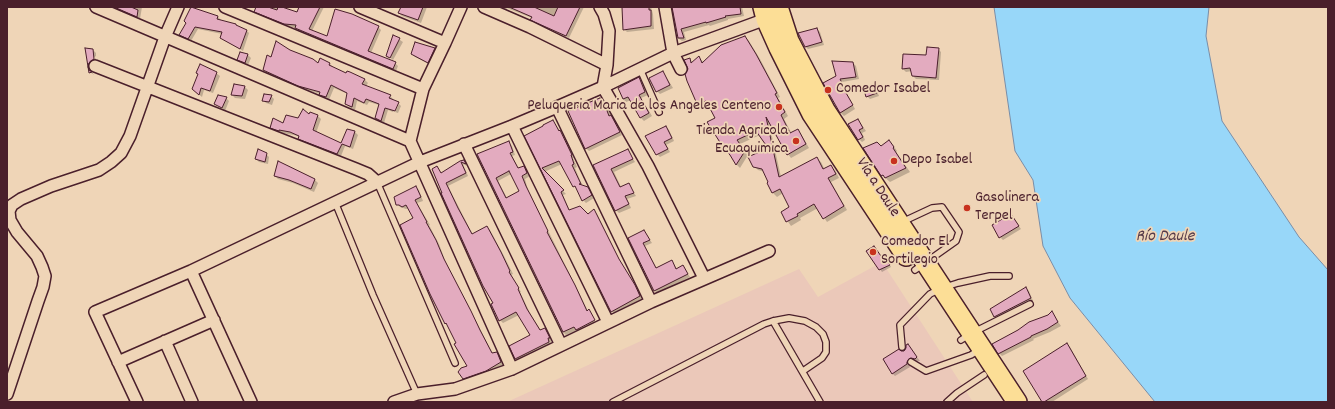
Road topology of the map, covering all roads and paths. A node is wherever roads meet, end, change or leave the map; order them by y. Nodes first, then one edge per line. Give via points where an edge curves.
1 (96, 7) edge
2 (178, 7) edge
3 (225, 7) edge
4 (360, 7) edge
5 (461, 7) edge
6 (484, 7) edge
7 (600, 7) edge
8 (665, 7) edge
9 (769, 11) edge
10 (165, 37) junction
11 (445, 43) junction
12 (673, 53) junction
13 (607, 65) junction
14 (95, 66) dead end
15 (640, 69) junction
16 (681, 69) dead end
17 (148, 86) junction
18 (603, 87) junction
19 (423, 89) junction
20 (557, 107) junction
21 (659, 112) dead end
22 (512, 126) junction
23 (410, 141) junction
24 (464, 144) junction
25 (420, 162) junction
26 (377, 182) junction
27 (335, 202) junction
28 (894, 226) junction
29 (769, 251) dead end
30 (920, 267) junction
31 (191, 271) junction
32 (1009, 276) dead end
33 (704, 278) junction
34 (936, 291) junction
35 (651, 302) junction
36 (1030, 304) dead end
37 (214, 320) junction
38 (773, 321) junction
39 (608, 322) junction
40 (165, 341) junction
41 (971, 344) junction
42 (561, 345) junction
43 (902, 347) dead end
44 (118, 362) junction
45 (911, 362) dead end
46 (456, 363) dead end
47 (512, 369) junction
48 (803, 371) junction
49 (984, 375) junction
50 (7, 394) edge
51 (417, 394) junction
52 (137, 402) edge
53 (192, 402) edge
54 (251, 402) edge
55 (394, 402) edge
56 (613, 402) edge
57 (820, 402) edge
58 (947, 402) edge
59 (1002, 402) edge
60 (1017, 402) edge

1 - 10 street
2 - 10 street
3 - 19 street
4 - 11 street
5 - 11 street
6 - 13 street
7 - 13 street via 609,31
8 - 12 street
9 - 12 street
9 - 28 highway, Vía a Daule via 788,69 812,114
10 - 17 street
10 - 23 street
11 - 19 street
12 - 15 street
12 - 16 street
13 - 18 street
14 - 17 street
15 - 18 street
15 - 21 lane
17 - 26 street via 368,174
17 - 50 street via 130,136 121,153 111,162 99,170 51,186 12,205 9,212 10,220 37,256 44,276 43,287
18 - 20 street
18 - 33 street via 648,166
19 - 23 street
20 - 22 street
20 - 35 street
22 - 24 street
22 - 39 street
23 - 25 street
24 - 25 street
24 - 42 street
25 - 26 street
25 - 47 street
26 - 27 street
26 - 46 lane
27 - 31 street
27 - 51 lane
28 - 30 highway, Vía a Daule
28 - 30 lane via 932,208 942,207 959,232 956,241
29 - 33 street
30 - 34 highway, Vía a Daule
31 - 37 street
31 - 44 street via 95,312
32 - 34 lane via 990,276
33 - 35 street
34 - 41 highway, Vía a Daule
34 - 43 lane via 900,325
35 - 39 street
36 - 41 lane
37 - 40 street
37 - 54 street
38 - 48 lane
38 - 48 lane via 789,318 805,321 823,334 826,352 822,358
38 - 56 lane
39 - 42 street
40 - 44 street
40 - 53 street
41 - 45 lane via 926,371
41 - 49 highway, Vía a Daule
41 - 60 highway, Vía a Daule
42 - 47 street
44 - 52 street
47 - 51 street via 454,389
48 - 57 lane
49 - 58 lane
49 - 59 highway, Vía a Daule
51 - 55 street

